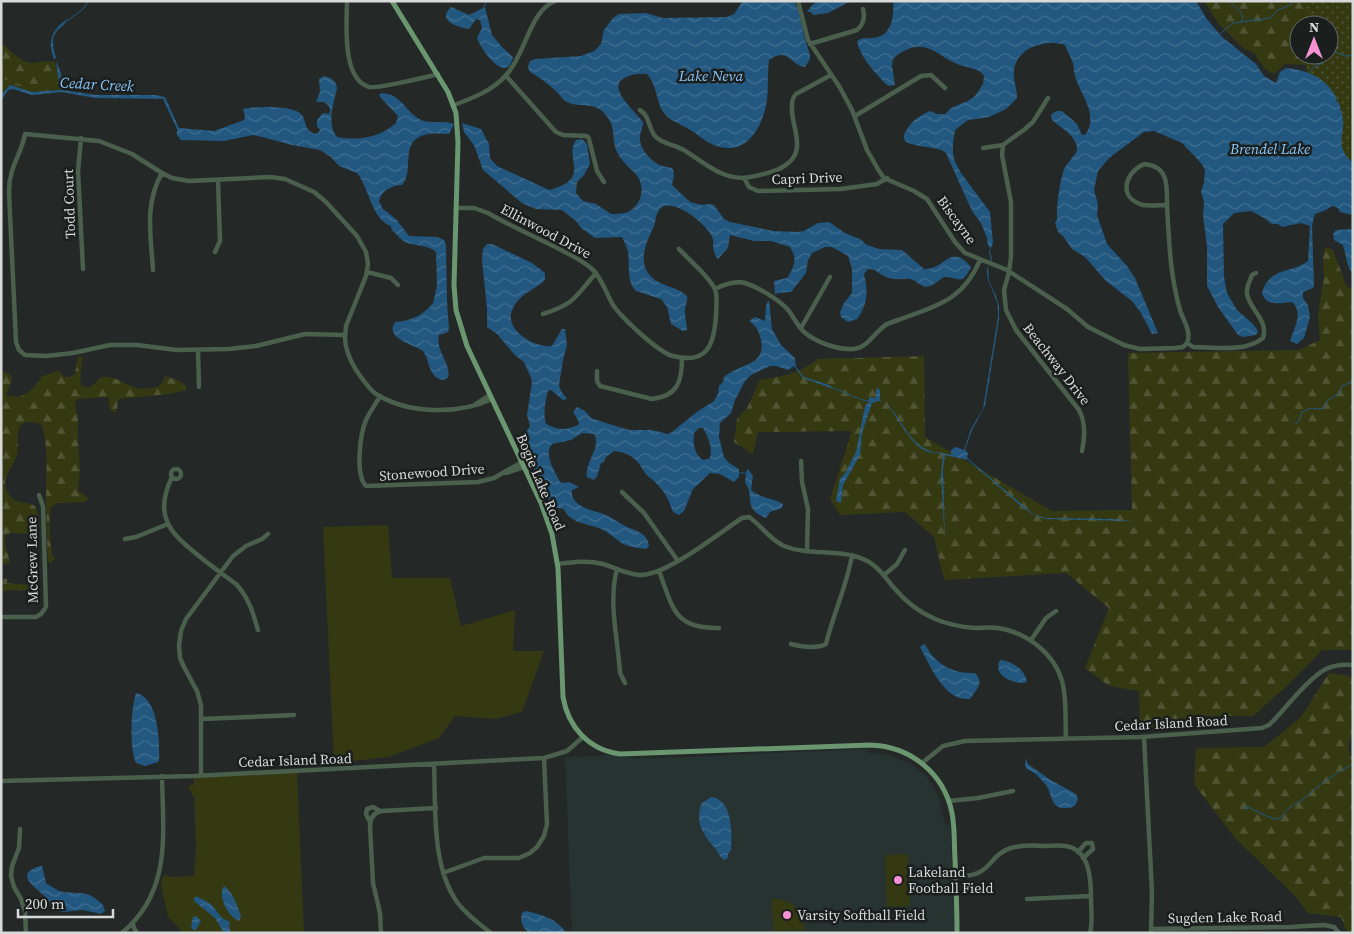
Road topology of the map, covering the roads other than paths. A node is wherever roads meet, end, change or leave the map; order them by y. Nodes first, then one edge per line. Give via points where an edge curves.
1 (346, 1) edge
2 (392, 1) edge
3 (555, 1) edge
4 (798, 1) edge
5 (864, 9) dead end
6 (810, 44) junction
7 (438, 74) junction
8 (831, 75) junction
9 (506, 76) junction
10 (945, 88) dead end
11 (1048, 98) dead end
12 (454, 105) junction
13 (640, 110) dead end
14 (855, 116) junction
15 (81, 138) junction
16 (1003, 145) junction
17 (983, 148) dead end
18 (162, 174) junction
19 (744, 178) junction
20 (887, 178) junction
21 (218, 180) junction
22 (604, 182) dead end
23 (1167, 205) junction
24 (456, 208) junction
25 (679, 249) dead end
26 (215, 252) dead end
27 (982, 260) junction
28 (83, 269) dead end
29 (153, 270) dead end
30 (367, 272) junction
31 (1009, 272) junction
32 (596, 273) junction
33 (1256, 273) dead end
34 (830, 278) dead end
35 (398, 285) dead end
36 (714, 289) junction
37 (543, 314) dead end
38 (801, 328) junction
39 (345, 335) junction
40 (1187, 343) junction
41 (198, 350) junction
42 (682, 358) junction
43 (597, 371) dead end
44 (199, 387) dead end
45 (380, 396) junction
46 (491, 397) junction
47 (1082, 451) dead end
48 (801, 461) dead end
49 (523, 465) junction
50 (172, 477) dead end
51 (622, 492) dead end
52 (39, 495) dead end
53 (168, 524) junction
54 (268, 534) dead end
55 (125, 539) dead end
56 (807, 550) junction
57 (905, 550) dead end
58 (852, 555) junction
59 (678, 561) junction
60 (558, 564) junction
61 (617, 569) junction
62 (660, 572) junction
63 (220, 573) junction
64 (884, 576) junction
65 (1056, 611) dead end
66 (1, 617) edge
67 (719, 628) dead end
68 (258, 630) dead end
69 (1031, 640) junction
70 (791, 644) dead end
71 (1353, 665) edge
72 (625, 683) dead end
73 (294, 715) dead end
74 (202, 719) junction
75 (583, 737) junction
76 (1144, 737) junction
77 (1066, 738) junction
78 (544, 758) junction
79 (922, 763) junction
80 (434, 764) junction
81 (201, 775) junction
82 (162, 776) junction
83 (1, 782) edge
84 (1013, 791) dead end
85 (949, 801) junction
86 (436, 808) junction
87 (380, 811) junction
88 (370, 822) junction
89 (20, 829) dead end
90 (1078, 852) junction
91 (1083, 858) junction
92 (442, 873) junction
93 (956, 876) junction
94 (1091, 896) junction
95 (1027, 899) dead end
96 (133, 924) junction
97 (1151, 931) edge
98 (488, 932) edge
99 (26, 933) edge
100 (122, 933) edge
101 (137, 933) edge
102 (381, 933) edge
103 (957, 933) edge
104 (1090, 933) edge
105 (1339, 933) edge

1 - 7 street via 347,56 353,71 364,84 379,87
2 - 7 main road, Bogie Lake Road
3 - 9 street via 536,18 520,56
4 - 6 street, Biscayne
5 - 6 street via 862,25 857,30
6 - 8 street, Biscayne
7 - 12 main road, Bogie Lake Road
8 - 14 street, Biscayne
8 - 19 street via 793,97 792,115 797,144 791,161 768,173
9 - 12 street via 491,88
9 - 22 street via 556,132 587,136 597,171
10 - 14 street via 930,75 920,76
11 - 16 street via 1034,122
12 - 24 main road, Bogie Lake Road via 458,130
13 - 19 street, Capri Drive via 660,140 682,149 719,173
14 - 20 street, Biscayne via 871,160
15 - 18 street via 99,140 126,151
15 - 28 street, Todd Court via 78,171
15 - 41 street via 25,134 13,166 9,192 18,347 22,353 33,356 55,356 122,345
16 - 17 street
16 - 31 street, Beachway Drive via 1002,155 1012,202
18 - 21 street via 188,182
18 - 29 street via 150,206
19 - 20 street, Capri Drive via 749,186 767,191 856,187 877,184
20 - 27 street, Biscayne via 927,199 955,242 965,253
21 - 26 street via 220,241
21 - 30 street via 270,177 314,192 360,240 366,252
23 - 23 street via 1166,179 1162,173 1151,165 1139,166 1125,185 1130,197 1142,204
23 - 40 street via 1172,273 1188,332
24 - 32 street, Ellinwood Drive via 474,208 488,213 582,261
24 - 46 main road, Bogie Lake Road via 456,310 464,339
25 - 36 street
27 - 31 street, Biscayne
27 - 38 street via 962,290 954,296 933,308 887,324 858,348 825,344
30 - 35 street via 391,278
30 - 39 street
31 - 40 street, Biscayne via 1067,309 1088,327 1124,345 1140,349 1175,348
31 - 47 street, Beachway Drive via 1004,290 1008,317 1083,416 1085,439
32 - 37 street via 572,302
32 - 42 street, Ellinwood Drive via 618,312 657,348
33 - 40 street via 1248,285 1248,296 1264,326 1263,338 1253,344 1236,347 1193,347
34 - 38 street
36 - 38 street via 728,283 750,285 781,303
36 - 42 street via 716,306 712,344 701,355
39 - 41 street via 305,334 256,346
39 - 45 street via 346,349 354,367
41 - 44 street
42 - 43 street via 682,375 677,386 659,398 600,386
45 - 46 street via 414,409 475,405
45 - 49 street, Stonewood Drive via 366,419 360,442 360,473 366,486 478,482 505,473 513,466
46 - 49 main road, Bogie Lake Road
48 - 56 street via 808,515
49 - 60 main road, Bogie Lake Road via 548,520
50 - 53 street via 164,505
51 - 59 street via 644,513
52 - 66 street, McGrew Lane via 43,506 46,606 42,614 36,616
53 - 55 street
53 - 63 street via 179,540
54 - 63 street via 241,549
56 - 58 street
56 - 59 street via 784,546 745,516
57 - 64 street via 898,564
58 - 64 street via 871,563
58 - 70 street via 826,644
59 - 62 street
60 - 61 street via 586,561
60 - 75 main road, Bogie Lake Road via 564,700 570,720
61 - 62 street via 638,575
61 - 72 street via 613,594 620,673
62 - 67 street via 680,617 698,628
63 - 68 street via 244,593
63 - 74 street via 186,619 179,645 184,668 199,698
64 - 69 street via 906,601 934,618 975,628 999,628
65 - 69 street via 1046,618
69 - 77 street via 1055,666 1062,682
71 - 76 street, Cedar Island Road via 1324,669 1269,725 1262,728
73 - 74 street
74 - 81 street
75 - 78 street, Cedar Island Road via 567,751
75 - 79 main road, Bogie Lake Road via 606,751 631,754 878,745 903,752
76 - 77 street, Cedar Island Road
76 - 97 street, Sugden Lake Road
77 - 79 street, Cedar Island Road via 965,742 944,746
78 - 80 street, Cedar Island Road
78 - 92 street via 547,826 537,847 519,858 484,858
79 - 85 main road, Bogie Lake Road via 937,778
80 - 81 street, Cedar Island Road
80 - 86 street
81 - 82 street, Cedar Island Road
82 - 83 street, Cedar Island Road
82 - 96 street via 161,866 151,896
84 - 85 street
85 - 93 main road, Bogie Lake Road
86 - 87 street
86 - 92 street
87 - 88 street
87 - 88 street via 373,807 367,809
88 - 102 street via 373,883
89 - 99 street via 11,876 25,912
90 - 91 street
90 - 91 street via 1086,843 1092,843 1093,849
90 - 93 street via 1066,846 1012,848 1004,851 982,872
91 - 94 street via 1090,874
92 - 98 street via 459,905
93 - 103 main road, Bogie Lake Road
94 - 95 street
94 - 104 street
96 - 100 street
96 - 101 street
97 - 105 street, Sugden Lake Road via 1324,924 1334,927

